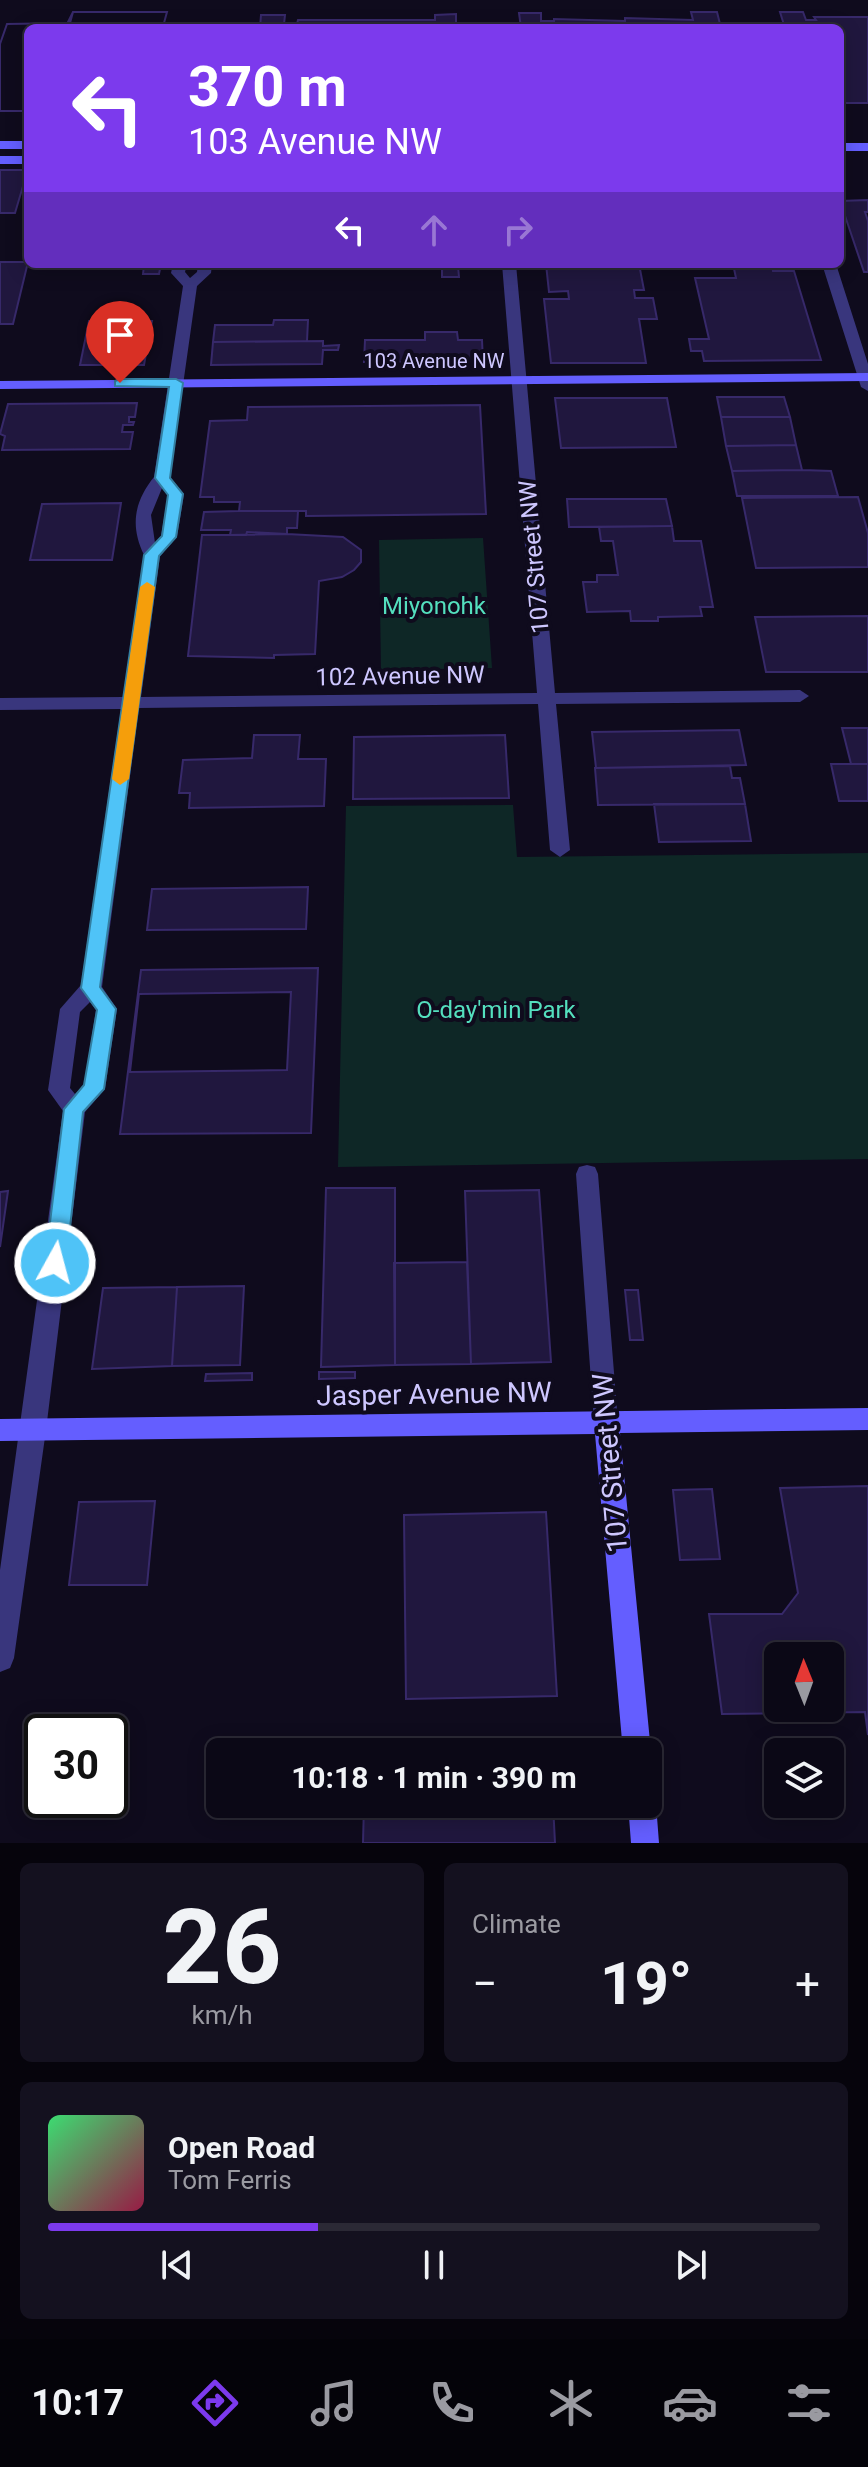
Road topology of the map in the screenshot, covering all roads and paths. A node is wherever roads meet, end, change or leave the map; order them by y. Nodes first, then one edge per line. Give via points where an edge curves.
1 (0, 145) edge
2 (24, 145) edge
3 (844, 147) edge
4 (868, 147) edge
5 (0, 160) edge
6 (24, 160) edge
7 (179, 268) edge
8 (205, 268) edge
9 (509, 268) edge
10 (830, 268) edge
11 (190, 285) junction
12 (519, 380) junction
13 (867, 380) edge
14 (176, 383) junction
15 (0, 385) edge
16 (162, 478) junction
17 (152, 555) junction
18 (800, 696) dead end
19 (547, 698) junction
20 (131, 703) junction
21 (0, 704) edge
22 (560, 850) dead end
23 (91, 988) junction
24 (74, 1109) junction
25 (587, 1174) dead end
26 (868, 1419) edge
27 (606, 1422) junction
28 (0, 1430) edge
29 (34, 1430) junction
30 (0, 1658) edge
31 (636, 1738) edge
32 (643, 1818) edge
33 (645, 1843) edge

1 - 2 street
3 - 4 street
5 - 6 street
7 - 11 street
8 - 11 street
9 - 12 street, 107 Street NW
10 - 13 street
11 - 14 street
12 - 13 street, 103 Avenue NW
12 - 14 street, 103 Avenue NW
12 - 19 street, 107 Street NW
14 - 15 street, 103 Avenue NW
14 - 16 street
16 - 17 street via 147,496 141,536
16 - 17 street via 176,494 169,537
17 - 20 street
18 - 19 street, 102 Avenue NW
19 - 20 street, 102 Avenue NW
19 - 22 street, 107 Street NW
20 - 21 street, 102 Avenue NW
20 - 23 street
23 - 24 street via 70,1009 59,1090
23 - 24 street via 107,1009 94,1089
24 - 29 street
25 - 27 street, 107 Street NW
26 - 27 street, Jasper Avenue NW
27 - 29 street, Jasper Avenue NW
27 - 31 street, 107 Street NW
28 - 29 street, Jasper Avenue NW
29 - 30 street
32 - 33 street

